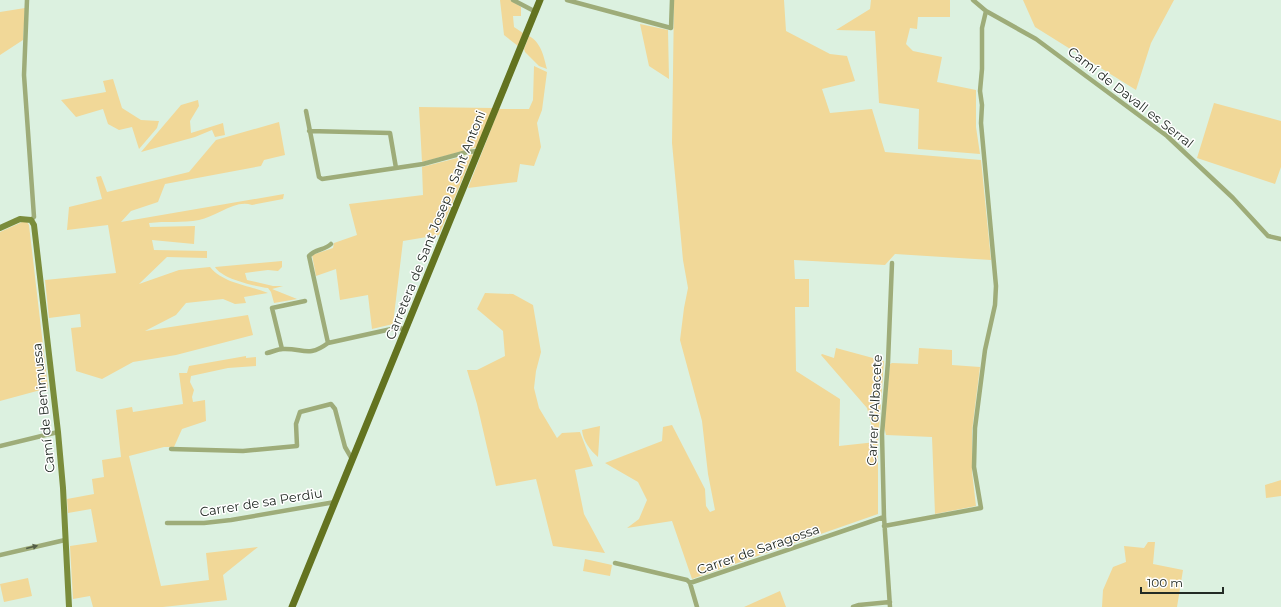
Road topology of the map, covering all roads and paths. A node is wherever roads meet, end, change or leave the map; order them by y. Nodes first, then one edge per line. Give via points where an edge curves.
1 (27, 0) edge
2 (513, 0) edge
3 (540, 0) edge
4 (567, 0) edge
5 (672, 0) edge
6 (973, 0) edge
7 (986, 11) junction
8 (536, 12) junction
9 (306, 111) dead end
10 (310, 131) junction
11 (479, 151) junction
12 (396, 168) junction
13 (31, 220) junction
14 (0, 228) edge
15 (1281, 239) edge
16 (331, 244) dead end
17 (892, 263) dead end
18 (305, 301) dead end
19 (406, 329) junction
20 (328, 343) junction
21 (282, 349) junction
22 (267, 353) dead end
23 (58, 432) junction
24 (0, 446) edge
25 (171, 449) dead end
26 (352, 459) junction
27 (335, 502) junction
28 (884, 517) junction
29 (167, 523) dead end
30 (884, 526) junction
31 (65, 540) junction
32 (0, 555) edge
33 (615, 563) dead end
34 (690, 583) junction
35 (890, 604) edge
36 (69, 607) edge
37 (292, 607) edge
38 (697, 607) edge
39 (853, 607) edge

1 - 13 street via 24,75 34,217
2 - 8 street
3 - 8 main road, Carretera de Sant Josep a Sant Antoni
4 - 5 street via 671,28
6 - 7 street, Camí de Davall es Serral
7 - 15 street, Camí de Davall es Serral via 1036,38 1167,136 1233,198 1268,236
7 - 30 street via 982,28 981,123 996,286 975,428 974,467 981,508
8 - 11 main road, Carretera de Sant Josep a Sant Antoni
9 - 10 street
10 - 12 street via 390,133
10 - 12 street via 319,177 322,179
11 - 12 street
11 - 19 main road, Carretera de Sant Josep a Sant Antoni
13 - 14 street via 20,219
13 - 23 street, Camí de Benimussa via 34,225
16 - 20 street via 312,252 309,256
17 - 28 street, Carrer d'Albacete via 882,434
18 - 21 street via 272,308
19 - 20 street via 396,328
19 - 26 main road, Carretera de Sant Josep a Sant Antoni
20 - 21 street via 309,352
21 - 22 street
23 - 24 street
23 - 31 street, Camí de Benimussa
25 - 26 street via 243,451 297,446 296,424 300,412 331,404 336,409 345,447
26 - 27 main road, Carretera de Sant Josep a Sant Antoni
27 - 29 street, Carrer de sa Perdiu via 231,520
27 - 37 main road, Carretera de Sant Josep a Sant Antoni
28 - 30 street, Carrer d'Albacete
28 - 34 street, Carrer de Saragossa
30 - 35 street, Carrer d'Albacete
32 -> 31 street
31 - 36 street, Camí de Benimussa
33 - 34 street, Carrer de Saragossa via 688,580
34 - 38 street
35 - 39 street

